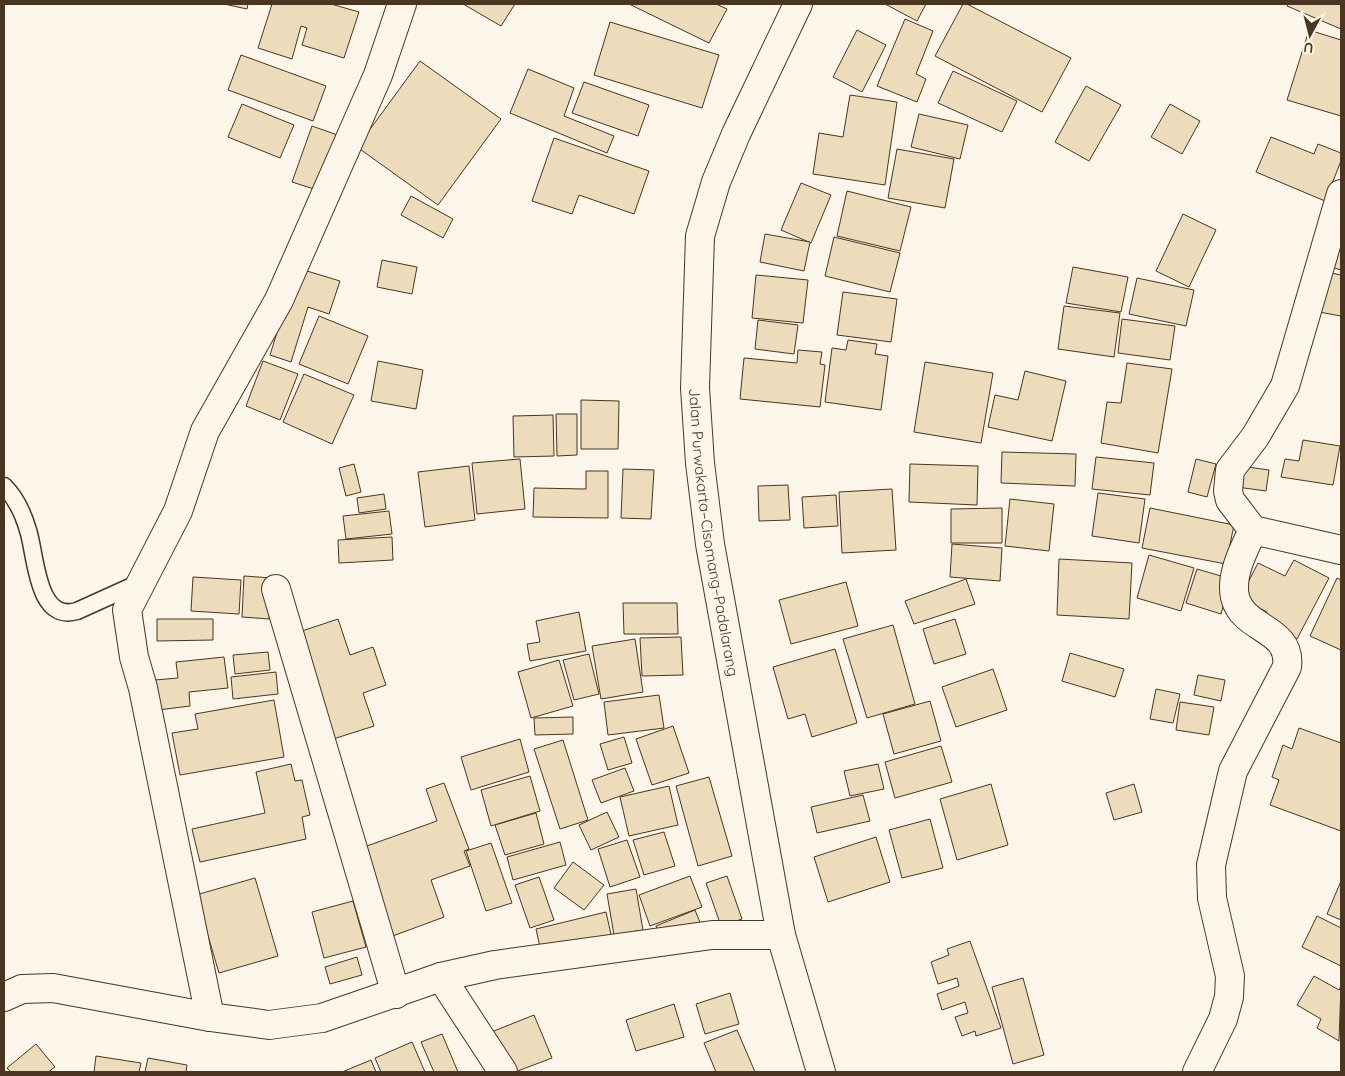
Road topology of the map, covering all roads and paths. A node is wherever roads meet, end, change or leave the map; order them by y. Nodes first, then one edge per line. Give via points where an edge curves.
1 (402, 4) edge
2 (798, 4) edge
3 (1341, 194) edge
4 (4, 486) edge
5 (1253, 530) junction
6 (1341, 550) edge
7 (139, 583) junction
8 (276, 589) dead end
9 (781, 935) junction
10 (441, 977) junction
11 (396, 994) junction
12 (4, 997) edge
13 (210, 1017) junction
14 (503, 1072) edge
15 (821, 1072) edge
16 (1197, 1072) edge

1 - 7 main road via 378,75 279,300 205,431 178,511
2 - 9 main road, Jalan Purwakarta–Cisomang–Padalarang via 716,182 700,236 695,319 697,425 710,544
3 - 5 main road via 1285,386 1255,437 1230,470 1230,500
4 - 7 lane via 15,497 28,530 40,587 56,610 67,614 77,611
5 - 6 main road
5 - 16 main road via 1237,563 1234,596 1243,614 1283,643 1289,655 1287,667 1234,771 1211,865 1212,898 1230,976 1223,1019
7 - 13 main road via 127,610 134,657
8 - 11 main road
9 - 10 main road via 712,935 531,959
9 - 15 main road, Jalan Purwakarta–Cisomang–Padalarang
10 - 11 main road
10 - 14 main road
11 - 13 main road via 322,1018 269,1025
12 - 13 main road via 22,989 53,988

